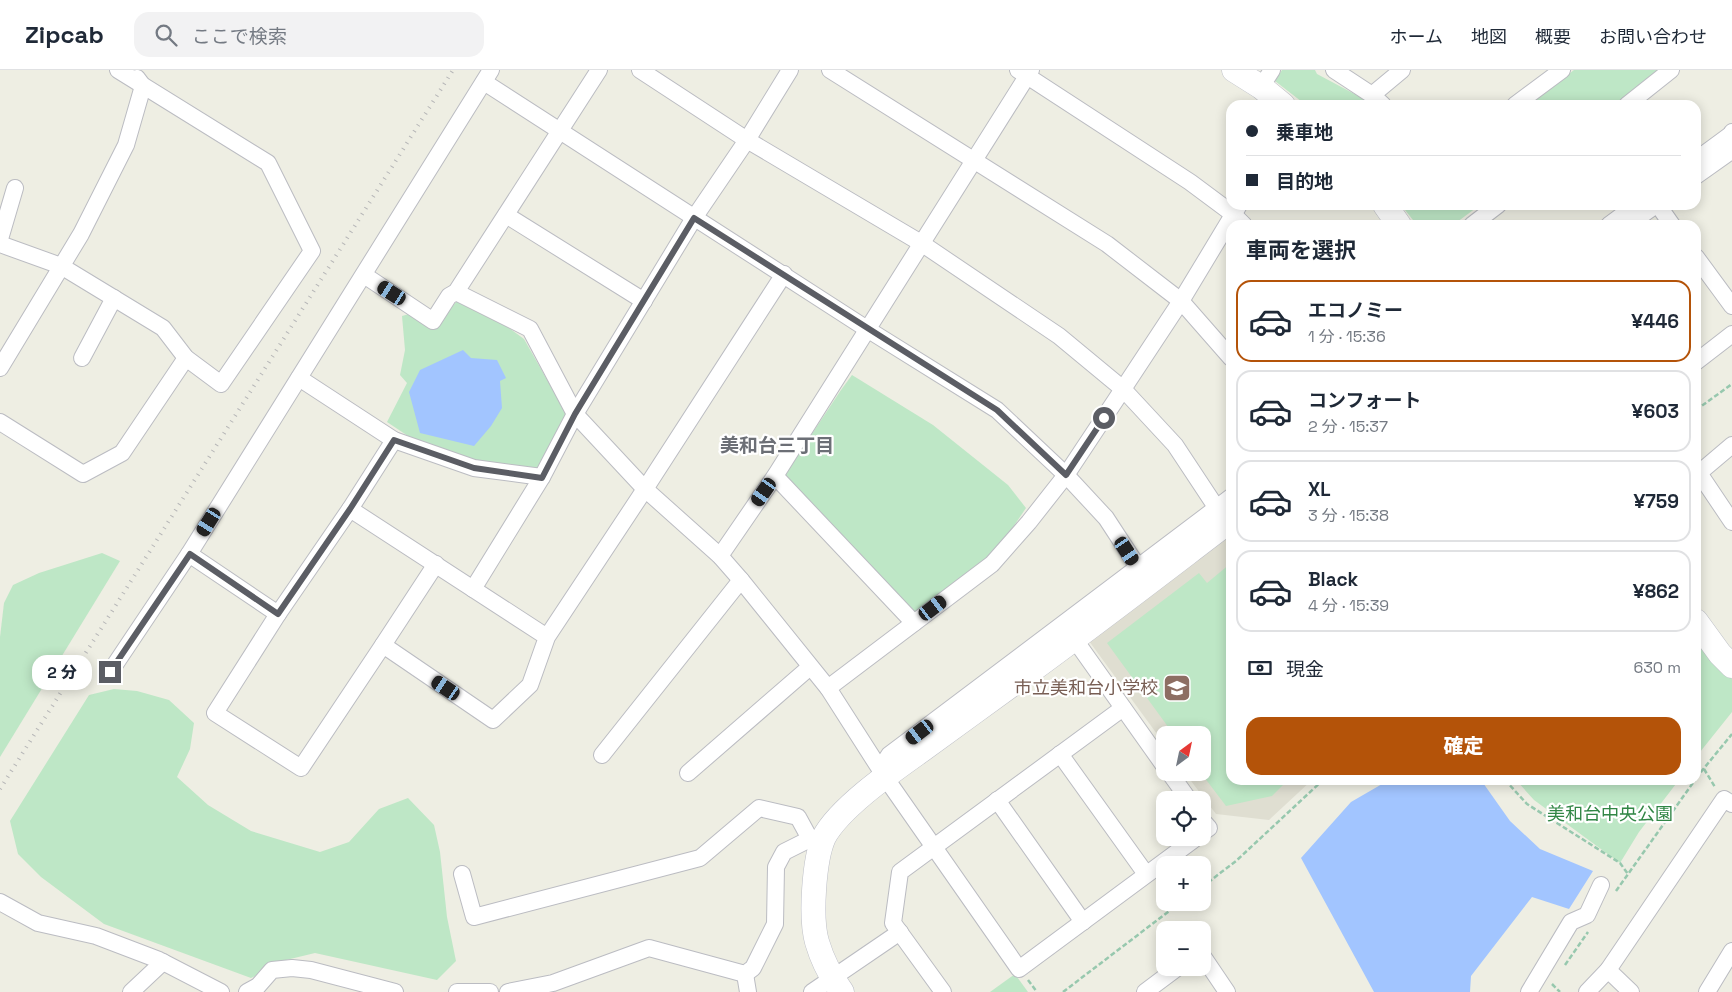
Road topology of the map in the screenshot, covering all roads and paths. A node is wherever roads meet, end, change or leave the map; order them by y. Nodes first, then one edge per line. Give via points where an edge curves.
1 (118, 70) edge
2 (132, 70) edge
3 (600, 70) edge
4 (640, 70) edge
5 (790, 70) edge
6 (830, 70) edge
7 (1234, 70) edge
8 (1334, 70) edge
9 (1402, 70) edge
10 (1562, 70) edge
11 (1670, 70) edge
12 (1026, 72) edge
13 (487, 76) edge
14 (1266, 79) edge
15 (143, 86) junction
16 (1280, 100) edge
17 (1378, 100) edge
18 (1522, 100) edge
19 (1634, 100) edge
20 (560, 132) junction
21 (1731, 133) edge
22 (747, 140) junction
23 (1701, 156) edge
24 (975, 160) junction
25 (1701, 172) edge
26 (16, 188) dead end
27 (1226, 206) edge
28 (1492, 210) edge
29 (1629, 210) edge
30 (1650, 210) edge
31 (506, 215) junction
32 (694, 218) junction
33 (1478, 220) edge
34 (1616, 220) edge
35 (1635, 220) edge
36 (1226, 234) edge
37 (0, 239) edge
38 (921, 243) junction
39 (0, 244) edge
40 (1701, 264) edge
41 (61, 266) junction
42 (784, 274) junction
43 (364, 275) junction
44 (456, 292) junction
45 (114, 298) junction
46 (644, 301) junction
47 (1180, 301) junction
48 (1732, 306) edge
49 (866, 329) junction
50 (1732, 334) edge
51 (1226, 352) edge
52 (1701, 352) edge
53 (82, 358) dead end
54 (186, 358) junction
55 (0, 368) edge
56 (299, 378) junction
57 (1732, 384) edge
58 (1123, 389) junction
59 (1701, 406) edge
60 (575, 414) junction
61 (0, 422) edge
62 (394, 440) junction
63 (1732, 445) edge
64 (1701, 471) edge
65 (1066, 475) junction
66 (775, 476) junction
67 (542, 478) junction
68 (1701, 478) edge
69 (646, 489) junction
70 (350, 509) junction
71 (1224, 514) edge
72 (1732, 522) edge
73 (190, 554) junction
74 (720, 556) junction
75 (436, 564) junction
76 (1138, 567) junction
77 (741, 580) junction
78 (473, 589) junction
79 (278, 614) junction
80 (914, 623) junction
81 (1701, 626) edge
82 (547, 637) junction
83 (1074, 640) junction
84 (383, 645) junction
85 (1728, 655) edge
86 (810, 667) junction
87 (110, 672) dead end
88 (828, 688) junction
89 (1123, 708) junction
90 (1732, 734) edge
91 (1060, 754) junction
92 (1156, 754) edge
93 (602, 755) dead end
94 (1704, 769) junction
95 (688, 773) dead end
96 (883, 773) junction
97 (1701, 773) edge
98 (1318, 785) edge
99 (1510, 785) edge
100 (1692, 785) edge
101 (997, 800) junction
102 (1728, 802) edge
103 (817, 838) junction
104 (1185, 846) edge
105 (934, 847) junction
106 (462, 874) dead end
107 (1146, 874) junction
108 (1628, 874) junction
109 (1211, 880) edge
110 (1606, 891) joint
111 (0, 902) edge
112 (1170, 911) edge
113 (1083, 922) junction
114 (1590, 929) dead end
115 (900, 932) junction
116 (1732, 951) edge
117 (163, 962) junction
118 (1211, 968) edge
119 (1563, 968) dead end
120 (1608, 970) junction
121 (745, 974) junction
122 (1166, 976) edge
123 (1552, 984) dead end
124 (336, 985) edge
125 (837, 985) edge
126 (559, 987) edge
127 (131, 992) edge
128 (221, 992) edge
129 (247, 992) edge
130 (395, 992) edge
131 (457, 992) edge
132 (490, 992) edge
133 (508, 992) edge
134 (748, 992) edge
135 (812, 992) edge
136 (943, 992) edge
137 (1063, 992) edge
138 (1145, 992) edge
139 (1228, 992) edge
140 (1530, 992) edge
141 (1560, 992) edge
142 (1587, 992) edge
143 (1631, 992) edge
144 (1708, 992) edge

1 - 15 street
2 - 15 street
3 - 20 street
4 - 22 street
5 - 22 street
6 - 24 street
7 - 14 street
8 - 17 street
9 - 17 street
10 - 18 street
11 - 19 street
12 - 24 street
12 - 27 street
13 - 20 street
13 - 43 street
14 - 16 street
15 - 41 street via 126,145
15 - 54 street via 268,163 312,252 221,384
20 - 31 street
20 - 32 street
21 - 23 street
21 - 25 street via 1727,154
22 - 32 street
22 - 38 street
24 - 38 street
24 - 47 street via 1107,244
26 - 37 street
28 - 33 street
29 - 34 street
30 - 35 street
31 - 44 street
31 - 46 street
32 - 42 street
32 - 46 street
36 - 47 street
38 - 49 street
38 - 58 street via 1059,336
39 - 41 street
40 - 48 street
41 - 45 street
41 - 55 street
42 - 49 street
42 - 69 street
43 - 44 street via 433,320 449,296
43 - 56 street
44 - 60 street via 530,329
45 - 53 street
45 - 54 street via 163,328
46 - 60 street
47 - 51 street
47 - 58 street
49 - 65 street via 997,410
49 - 66 street
50 - 52 street
54 - 61 street via 122,453 84,474
56 - 62 street
56 - 73 street
57 - 59 path
58 - 65 street
58 - 71 street via 1175,445
60 - 67 street
60 - 69 street
62 - 67 street via 474,468
62 - 70 street
63 - 64 street
65 - 76 street via 1106,518
65 - 80 street via 992,564
66 - 74 street
66 - 80 street
67 - 78 street
68 - 72 street
69 - 74 street
69 - 82 street
70 - 75 street
70 - 79 street
71 - 76 street
71 - 83 street
73 - 79 street
73 - 87 street
74 - 77 street
75 - 78 street
75 - 84 street
76 - 96 street via 889,755
77 - 86 street
77 - 93 street
78 - 82 street
79 - 84 street via 215,713 301,768
80 - 88 street
81 - 85 street
82 - 84 street via 530,684 493,720
83 - 89 street
83 - 96 street
86 - 88 street
86 - 95 street
88 - 96 street
89 - 91 street
89 - 92 street
90 - 94 path
91 - 101 street
91 - 107 street
94 - 97 path
94 - 102 path
96 - 103 street
96 - 105 street
98 - 109 path via 1236,862
99 - 108 path via 1527,804 1620,863
100 - 108 path
101 - 105 street
101 - 113 street
102 - 120 street
103 - 106 street via 798,817 759,808 700,858 474,917
103 - 121 street via 784,852 776,867 775,924 753,968
103 - 125 street via 814,921 817,941
104 - 107 street
105 - 113 street via 1019,969
105 - 115 street via 900,872 893,923
107 - 113 street
108 - 110 path
110 - 140 street via 1586,915 1571,922
111 - 117 street via 38,923 96,936
112 - 137 path
114 - 119 path
115 - 125 street
115 - 136 street
116 - 144 street
117 - 127 street
117 - 128 street
118 - 139 street
120 - 142 street
120 - 143 street
121 - 126 street via 649,948
121 - 134 street
122 - 138 street
123 - 141 path
124 - 129 street via 311,970 292,968 272,970 258,986
124 - 130 street
125 - 135 street
126 - 133 street
131 - 132 street

